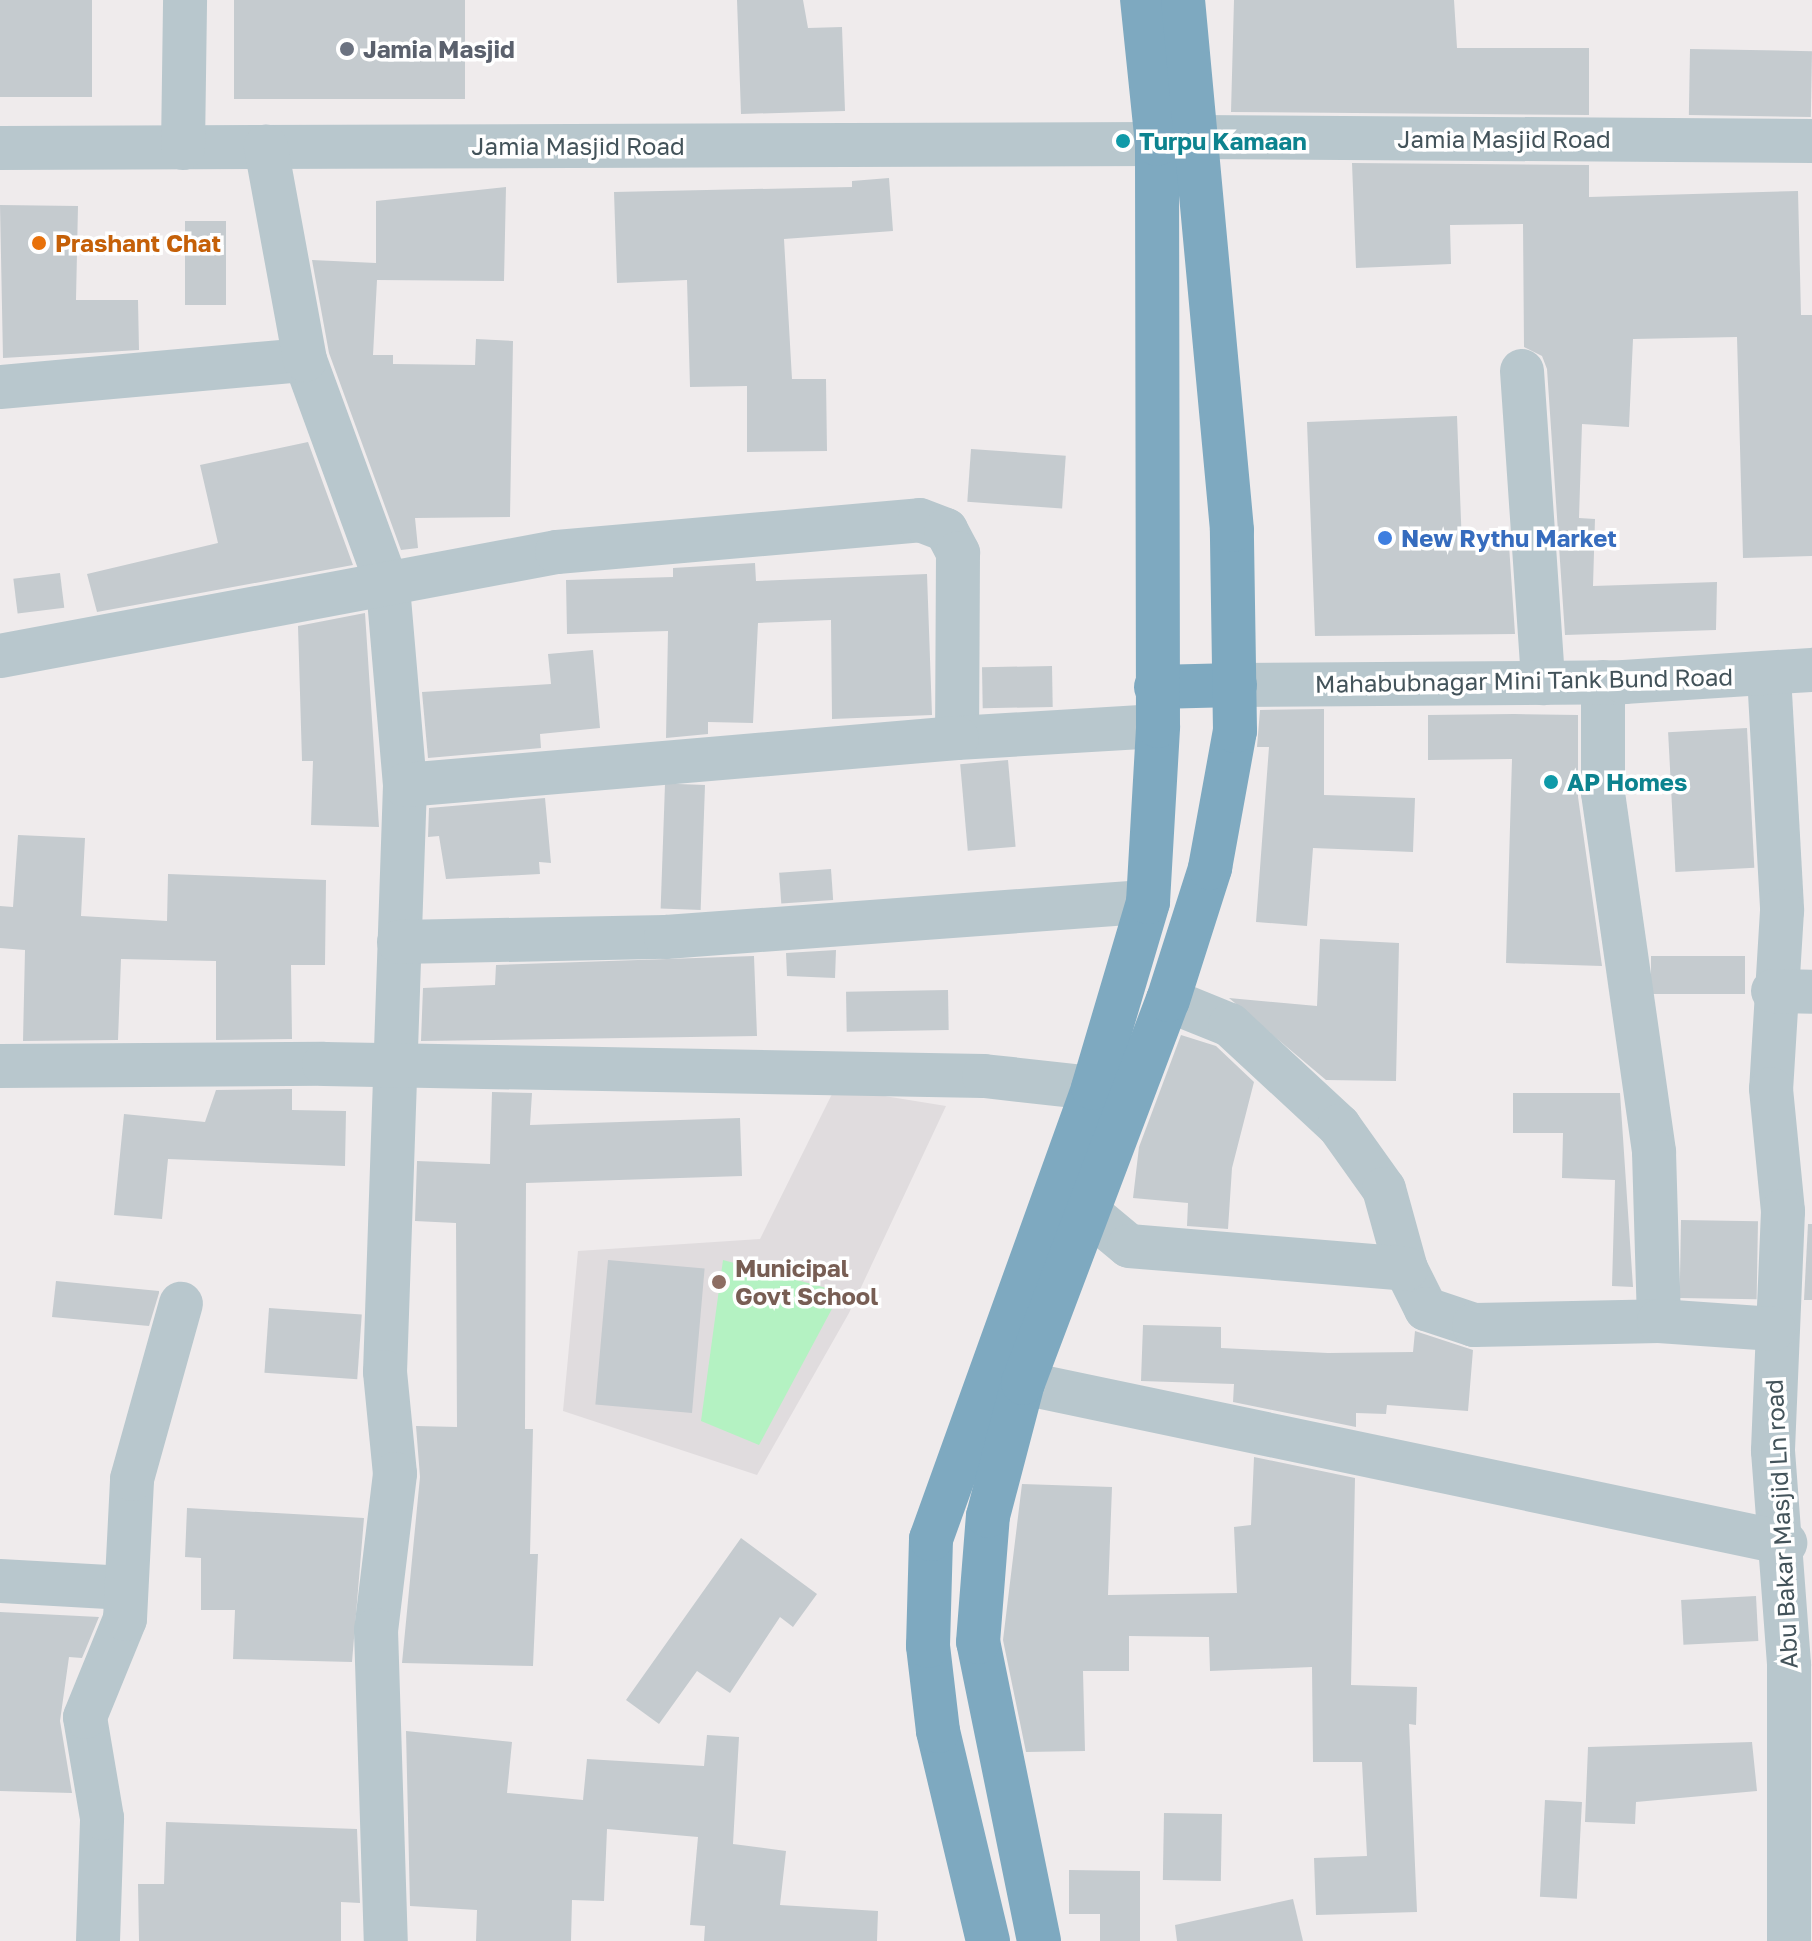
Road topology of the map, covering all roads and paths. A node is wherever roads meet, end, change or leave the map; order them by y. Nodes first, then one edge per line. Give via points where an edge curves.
1 (185, 0) edge
2 (1142, 0) edge
3 (1183, 0) edge
4 (1176, 140) junction
5 (1812, 141) edge
6 (266, 147) junction
7 (0, 148) edge
8 (183, 148) junction
9 (305, 360) junction
10 (1522, 371) dead end
11 (0, 387) edge
12 (388, 587) junction
13 (0, 656) edge
14 (1812, 670) edge
15 (1769, 675) junction
16 (1603, 682) junction
17 (1543, 683) junction
18 (1235, 685) junction
19 (1157, 706) junction
20 (957, 738) junction
21 (405, 785) junction
22 (1148, 902) junction
23 (399, 942) junction
24 (1793, 991) edge
25 (1168, 1000) junction
26 (393, 1065) junction
27 (0, 1066) edge
28 (1093, 1088) junction
29 (1794, 1170) edge
30 (1088, 1212) junction
31 (1406, 1269) junction
32 (181, 1304) dead end
33 (1659, 1321) junction
34 (1774, 1329) junction
35 (1023, 1383) junction
36 (1785, 1543) junction
37 (0, 1581) edge
38 (126, 1588) junction
39 (98, 1941) edge
40 (386, 1941) edge
41 (988, 1941) edge
42 (1039, 1941) edge
43 (1789, 1941) edge

1 - 8 street
2 - 4 highway
3 - 4 highway
4 - 5 street, Jamia Masjid Road
4 - 6 street, Jamia Masjid Road
4 - 18 highway via 1232,530
4 - 19 highway
6 - 8 street, Jamia Masjid Road
6 - 9 street
7 - 8 street, Jamia Masjid Road
9 - 11 street
9 - 12 street
10 - 17 street
12 - 13 street
12 - 20 street via 557,552 920,520 946,530 958,553
12 - 21 street
14 - 15 street, Mahabubnagar Mini Tank Bund Road
15 - 16 street, Mahabubnagar Mini Tank Bund Road
15 - 24 street, Abu Bakar Masjid Ln road via 1782,911
16 - 17 street, Mahabubnagar Mini Tank Bund Road
16 - 33 street via 1603,793 1654,1152
17 - 18 street, Mahabubnagar Mini Tank Bund Road
18 - 19 highway
18 - 25 highway via 1235,731 1210,868
19 - 20 street
19 - 22 highway
20 - 21 street
21 - 23 street
22 - 23 street via 666,937
22 - 28 highway
23 - 26 street
24 - 29 street, Abu Bakar Masjid Ln road
25 - 30 highway
25 - 31 street via 1230,1025 1339,1126 1384,1189
26 - 27 street
26 - 28 street via 984,1076
26 - 40 street via 385,1372 395,1474 376,1630
28 - 41 highway via 931,1539 928,1646 938,1731
29 - 34 street, Abu Bakar Masjid Ln road via 1783,1211
30 - 31 street via 1129,1246
30 - 35 highway
31 - 33 street via 1426,1309 1474,1325
32 - 38 street via 132,1479
33 - 34 street
34 - 36 street, Abu Bakar Masjid Ln road via 1773,1451
35 - 36 street
35 - 42 highway via 988,1516 978,1642
36 - 43 street, Abu Bakar Masjid Ln road
37 - 38 street
38 - 39 street via 125,1619 85,1717 102,1818

